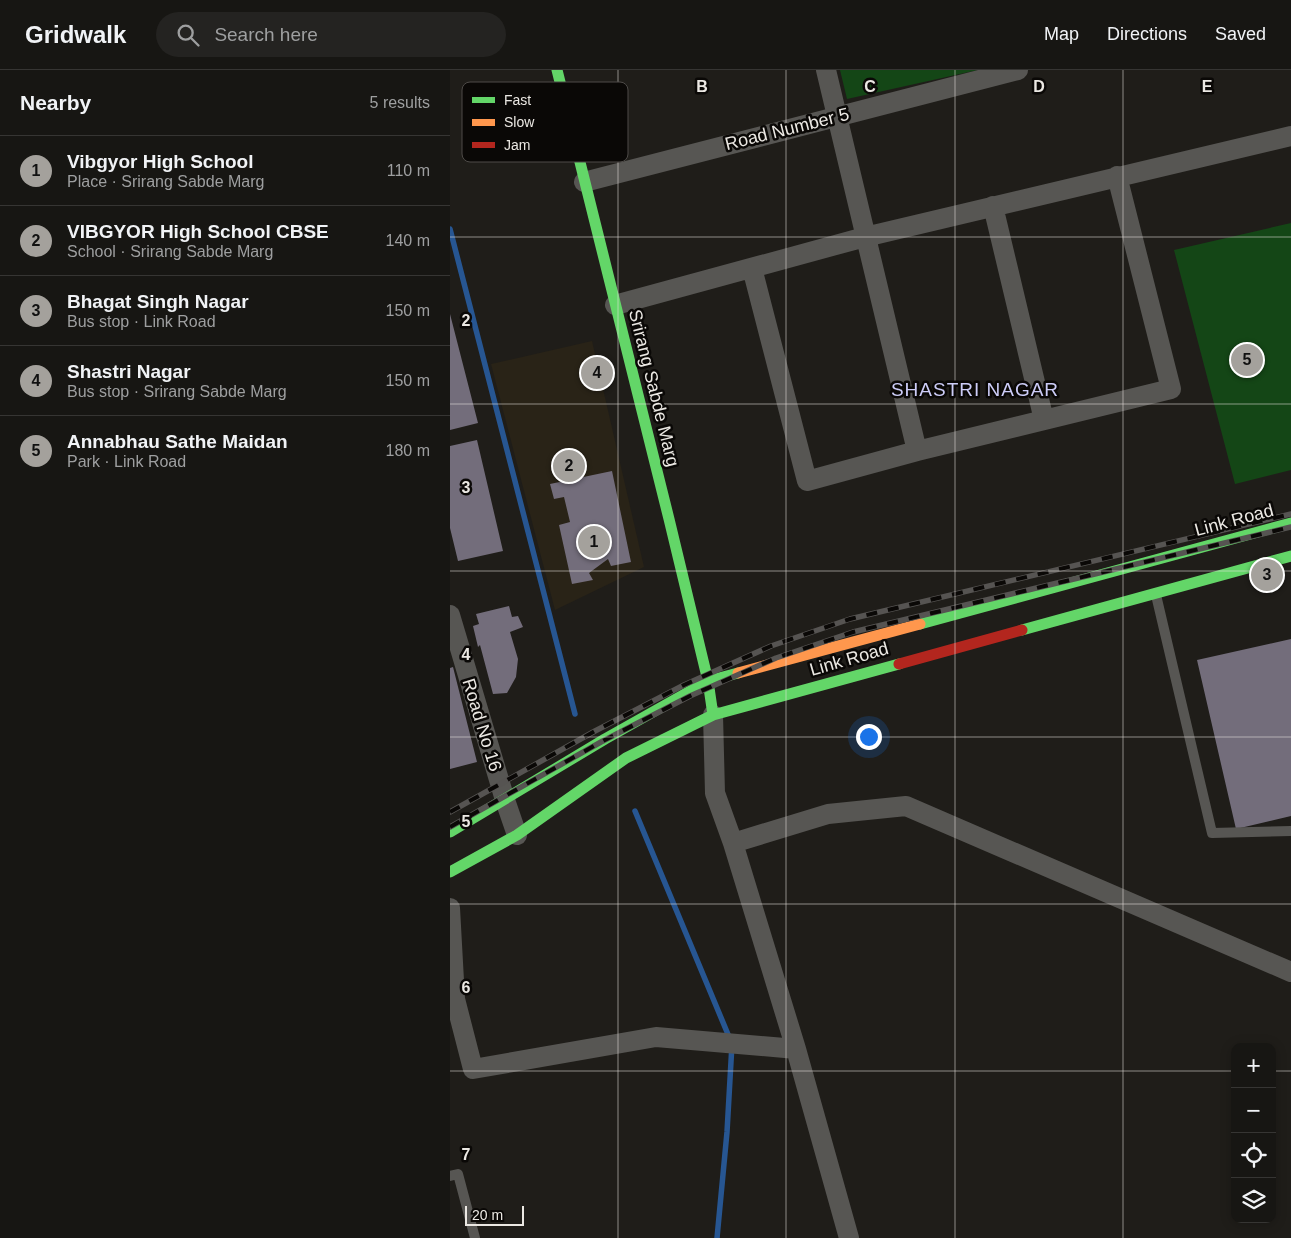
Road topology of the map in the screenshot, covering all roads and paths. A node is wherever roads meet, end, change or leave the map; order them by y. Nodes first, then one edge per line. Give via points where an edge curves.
1 (557, 70) edge
2 (826, 70) edge
3 (1018, 70) edge
4 (561, 82) edge
5 (837, 116) junction
6 (1291, 136) edge
7 (589, 162) edge
8 (1117, 176) junction
9 (595, 179) junction
10 (993, 206) junction
11 (866, 237) junction
12 (752, 268) junction
13 (625, 302) junction
14 (1044, 420) junction
15 (917, 451) junction
16 (1291, 523) edge
17 (1291, 556) edge
18 (694, 559) dead end
19 (680, 563) junction
20 (1156, 592) junction
21 (451, 626) edge
22 (708, 681) junction
23 (723, 709) junction
24 (505, 800) junction
25 (1291, 831) edge
26 (450, 832) edge
27 (517, 835) junction
28 (733, 843) junction
29 (450, 872) edge
30 (450, 908) edge
31 (1291, 972) edge
32 (796, 1049) junction
33 (450, 1176) edge
34 (476, 1238) edge
35 (849, 1238) edge

1 - 4 main road, Srirang Sabde Marg
2 - 5 street
3 - 5 street, Road Number 5
5 - 9 street, Road Number 5
5 - 11 street
6 - 8 street
7 - 9 main road, Srirang Sabde Marg
8 - 10 street
8 - 14 street via 1171,389
9 - 13 main road, Srirang Sabde Marg
10 - 11 street
10 - 14 street
11 - 12 street
11 - 15 street
12 - 13 street
12 - 15 street via 807,481
13 - 19 main road, Srirang Sabde Marg
14 - 15 street
16 - 22 main road, Link Road
17 - 20 main road, Link Road
18 - 19 main road
19 - 22 main road, Srirang Sabde Marg
20 - 23 main road, Link Road
20 - 25 lane via 1212,832
21 - 24 street, Road No 16
22 - 23 main road, Srirang Sabde Marg
22 - 24 main road
23 - 27 main road, Link Road via 626,758
23 - 28 street via 715,793
24 - 26 main road
24 - 27 street, Road No 16
27 - 29 main road, Link Road
28 - 31 street via 828,814 906,806
28 - 32 street
30 - 32 street via 455,998 473,1069 656,1037
32 - 35 street
33 - 34 lane via 458,1174

